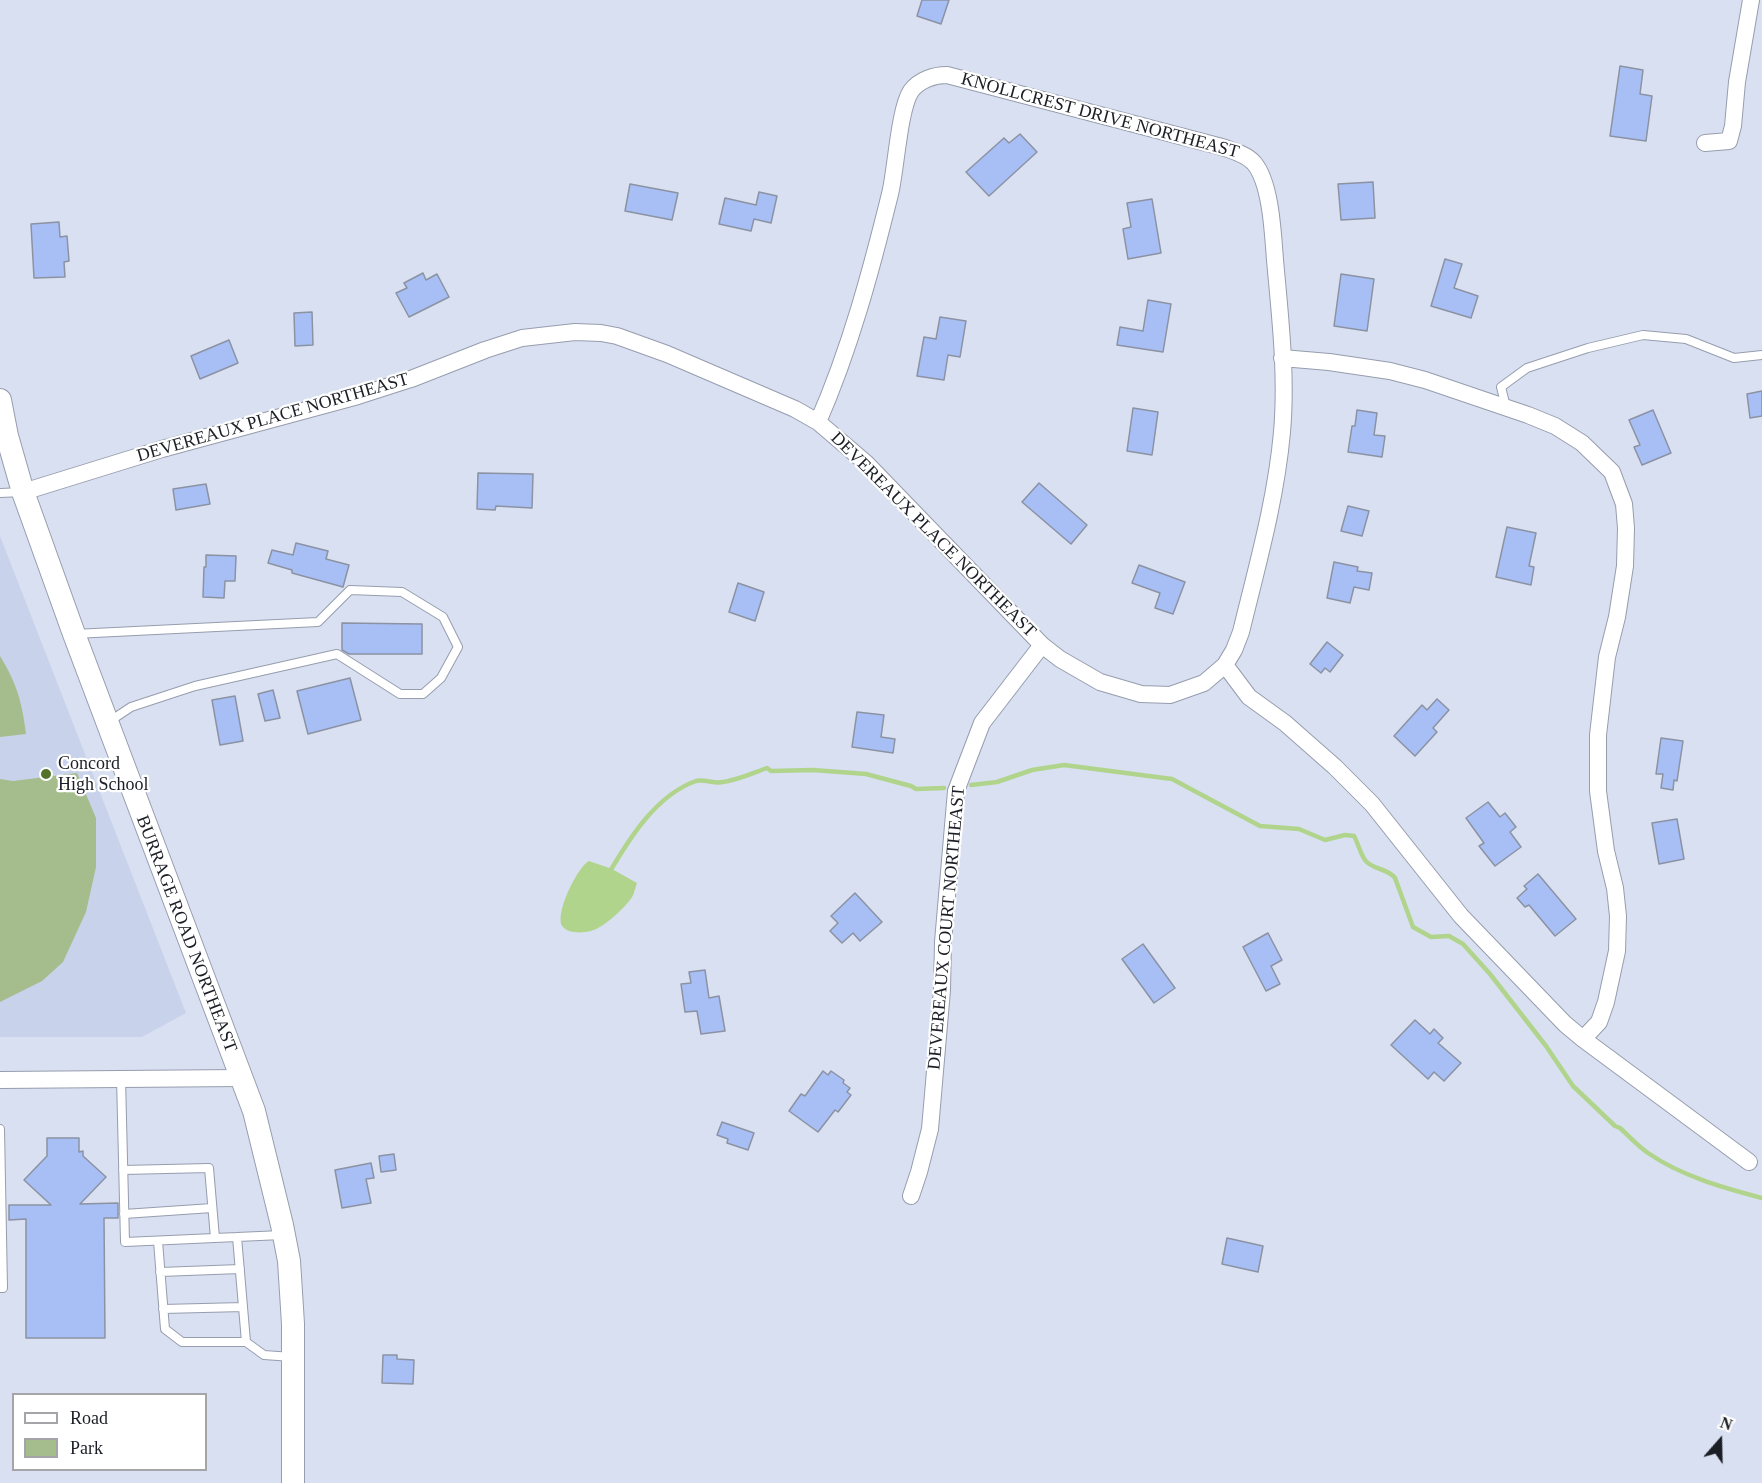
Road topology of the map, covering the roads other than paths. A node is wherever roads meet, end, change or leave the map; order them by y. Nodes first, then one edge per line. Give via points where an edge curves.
1 (1751, 0) edge
2 (1705, 142) dead end
3 (1762, 355) edge
4 (1282, 358) junction
5 (0, 400) edge
6 (1506, 407) junction
7 (818, 422) junction
8 (23, 492) junction
9 (0, 493) edge
10 (74, 634) junction
11 (1042, 645) junction
12 (1225, 664) junction
13 (107, 723) junction
14 (1583, 1040) junction
15 (121, 1078) junction
16 (241, 1078) junction
17 (0, 1080) edge
18 (0, 1129) edge
19 (1, 1141) edge
20 (1749, 1162) dead end
21 (123, 1170) junction
22 (911, 1196) dead end
23 (212, 1208) junction
24 (124, 1214) junction
25 (284, 1235) junction
26 (237, 1237) junction
27 (215, 1238) junction
28 (158, 1240) junction
29 (240, 1269) junction
30 (160, 1272) junction
31 (0, 1288) edge
32 (243, 1307) junction
33 (163, 1309) junction
34 (246, 1342) junction
35 (293, 1357) junction
36 (293, 1483) edge

1 - 2 street via 1729,141
3 - 6 lane via 1734,358 1686,339 1643,335 1527,368 1501,387
4 - 6 street via 1399,373
4 - 7 street, KNOLLCREST DRIVE NORTHEAST via 1272,219 1262,176 1246,156 1118,118 936,75 912,90 905,105 890,192 853,331
4 - 12 street, DEVEREAUX PLACE NORTHEAST via 1282,432 1270,513 1241,632
5 - 8 street, BURRAGE ROAD NORTHEAST
6 - 14 street via 1555,426 1582,442 1612,472 1624,504 1625,566 1607,657 1598,735 1599,791 1618,916 1617,951 1599,1022
7 - 8 street, DEVEREAUX PLACE NORTHEAST via 627,339 575,332 522,338 358,396 162,448
7 - 11 street, DEVEREAUX PLACE NORTHEAST via 866,463
8 - 9 lane
8 - 10 street, BURRAGE ROAD NORTHEAST
10 - 13 street, BURRAGE ROAD NORTHEAST
10 - 13 lane via 318,622 350,590 402,592 443,617 458,647 441,678 423,694 400,694 337,654 195,686 131,707
11 - 12 street, DEVEREAUX PLACE NORTHEAST via 1100,682 1141,694 1170,694 1204,683
11 - 22 street, DEVEREAUX COURT NORTHEAST via 982,723 956,791 930,1129
12 - 14 street via 1249,698 1335,766 1372,804 1461,916
13 - 16 street, BURRAGE ROAD NORTHEAST
14 - 20 street
15 - 16 street
15 - 17 street
15 - 21 lane
16 - 25 street, BURRAGE ROAD NORTHEAST via 254,1111
18 - 19 lane
19 - 31 lane
21 - 23 lane via 208,1168
21 - 24 lane
23 - 24 lane
23 - 27 lane
24 - 28 lane via 125,1242
25 - 26 lane
25 - 35 street, BURRAGE ROAD NORTHEAST via 289,1261
26 - 27 lane
26 - 29 lane
27 - 28 lane
28 - 30 lane
29 - 30 lane
29 - 32 lane
30 - 33 lane
32 - 33 lane
32 - 34 lane
33 - 34 lane via 165,1329 182,1342
34 - 35 lane via 264,1355
35 - 36 street, BURRAGE ROAD NORTHEAST

